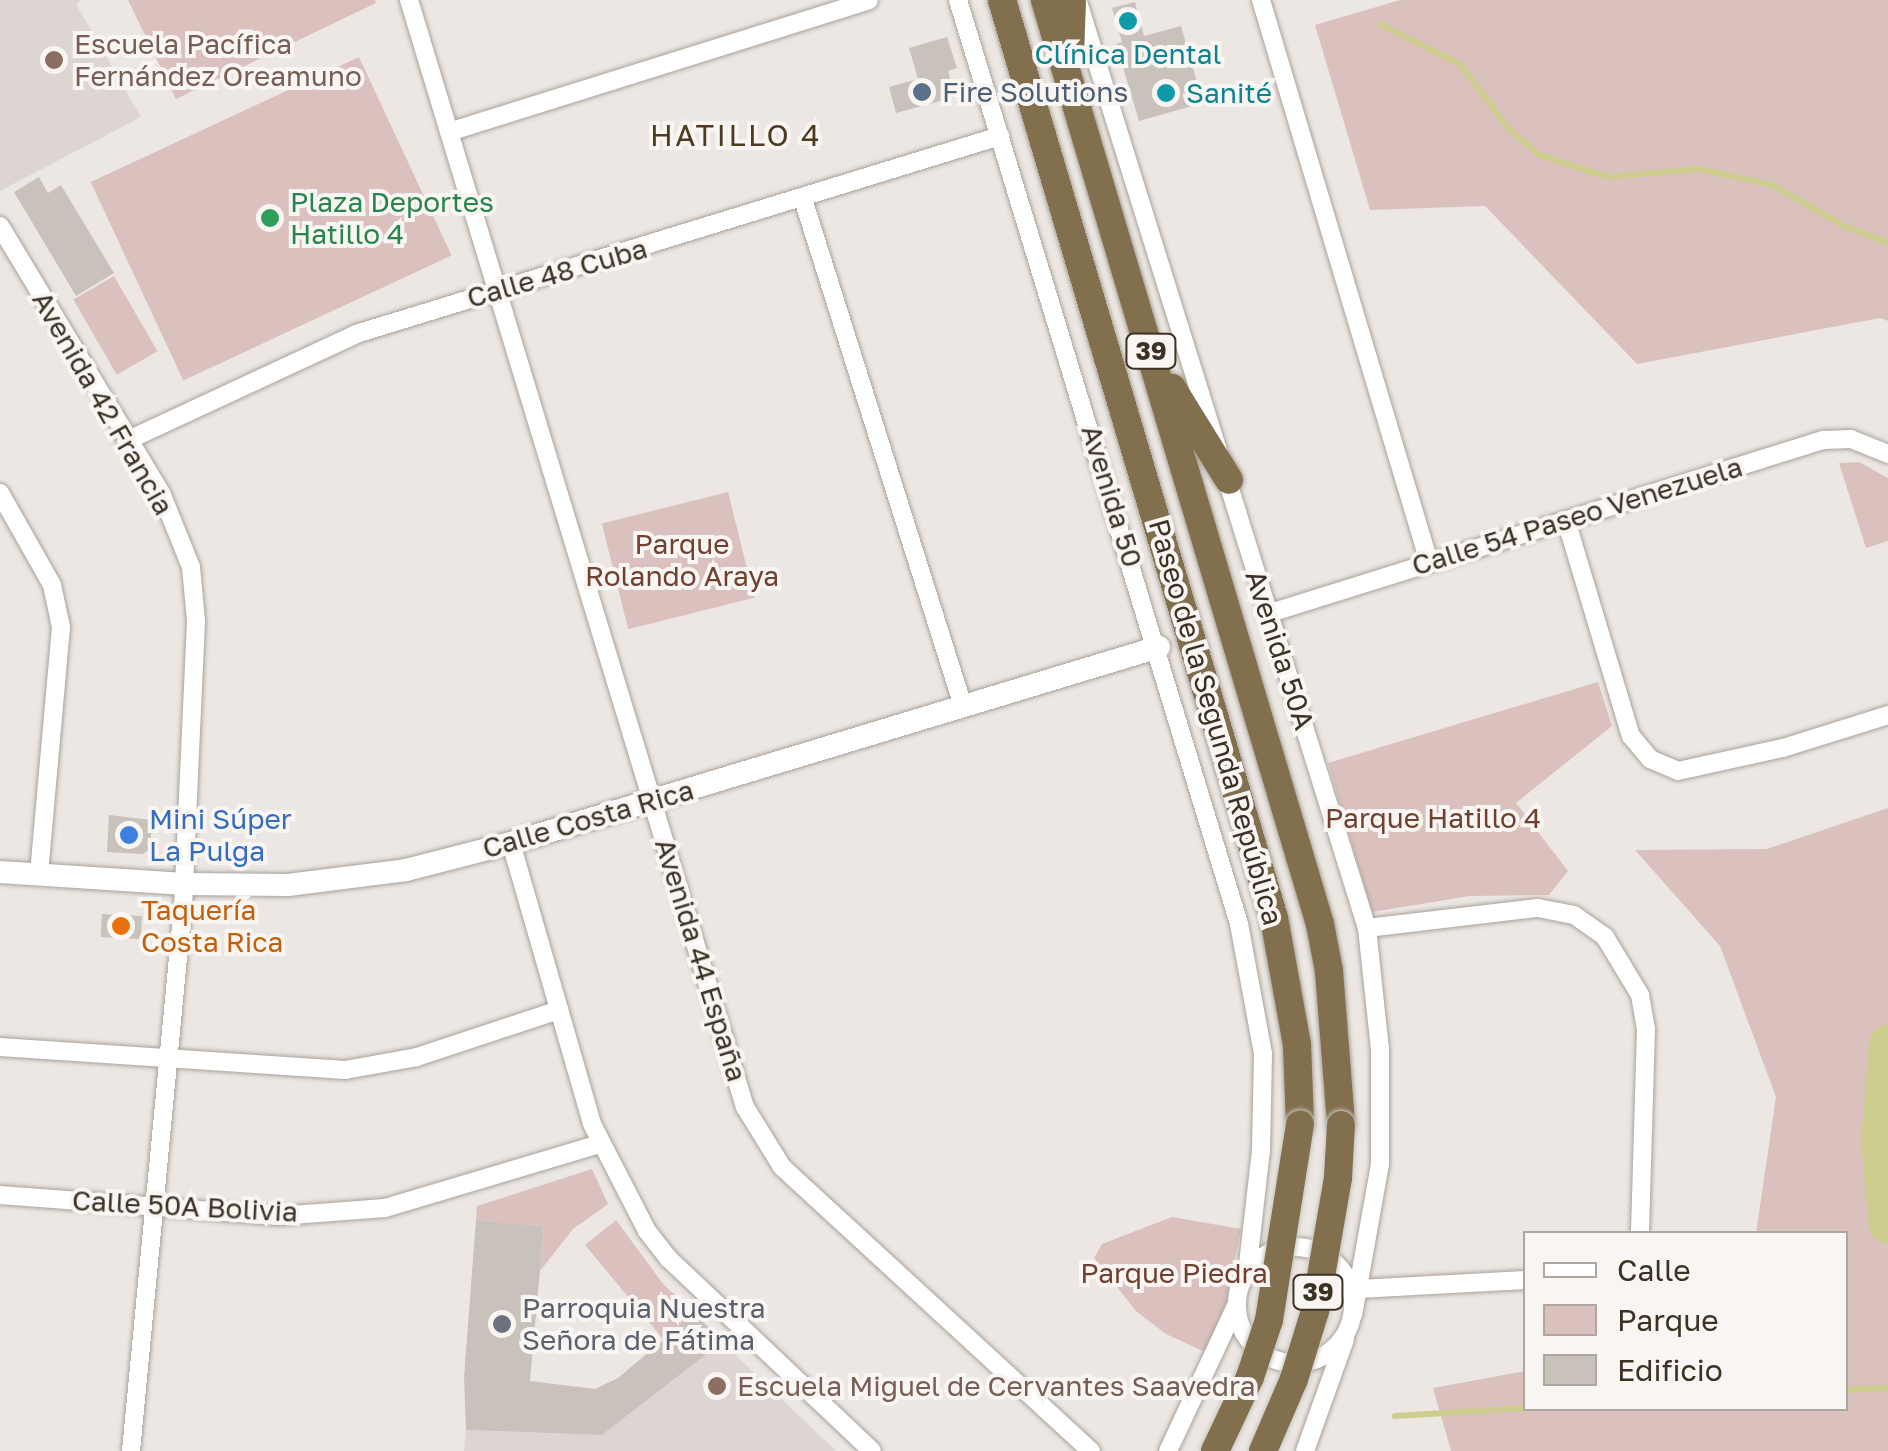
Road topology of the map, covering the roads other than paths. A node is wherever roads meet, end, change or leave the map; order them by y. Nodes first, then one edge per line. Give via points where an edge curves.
1 (409, 0) edge
2 (869, 0) edge
3 (958, 0) edge
4 (1002, 0) edge
5 (1044, 0) edge
6 (1074, 0) edge
7 (1261, 0) edge
8 (1070, 78) junction
9 (449, 132) junction
10 (1000, 136) junction
11 (803, 199) junction
12 (0, 226) edge
13 (7, 257) edge
14 (498, 290) junction
15 (1153, 358) junction
16 (126, 440) junction
17 (1888, 454) edge
18 (1230, 480) junction
19 (0, 493) edge
20 (1566, 520) junction
21 (1429, 562) junction
22 (1267, 614) junction
23 (1158, 646) junction
24 (963, 706) junction
25 (1888, 715) edge
26 (652, 800) junction
27 (510, 843) junction
28 (0, 872) edge
29 (39, 875) junction
30 (184, 884) junction
31 (1367, 928) junction
32 (559, 1010) junction
33 (0, 1047) edge
34 (170, 1060) junction
35 (600, 1144) junction
36 (0, 1195) edge
37 (153, 1204) junction
38 (1640, 1231) edge
39 (1247, 1272) junction
40 (1523, 1280) edge
41 (1358, 1289) junction
42 (1236, 1306) junction
43 (1353, 1315) junction
44 (1347, 1334) junction
45 (130, 1451) edge
46 (872, 1451) edge
47 (1091, 1451) edge
48 (1168, 1451) edge
49 (1216, 1451) edge
50 (1263, 1451) edge
51 (1304, 1451) edge

1 - 9 street, Avenida 44 España
2 - 9 street
3 - 10 street, Avenida 50
4 - 49 highway, Paseo de la Segunda República / 39, bridge via 1274,918 1298,1045 1300,1124 1269,1320
5 - 8 highway, Paseo de la Segunda República / 39
6 - 8 highway
6 - 18 street, Avenida 50A
7 - 21 street
8 - 15 highway, Paseo de la Segunda República / 39
9 - 14 street, Avenida 44 España
10 - 11 street, Calle 48 Cuba
10 - 23 street, Avenida 50
11 - 14 street, Calle 48 Cuba
11 - 24 street
12 - 13 street, Avenida 42 Francia
13 - 16 street, Avenida 42 Francia
14 - 16 street, Calle 48 Cuba via 356,334
14 - 26 street, Avenida 44 España
15 - 18 highway
15 - 50 highway, Paseo de la Segunda República / 39, bridge via 1330,971 1341,1125 1338,1178 1315,1311
16 - 30 street, Avenida 42 Francia via 162,495 190,567 196,621
17 - 20 street, Calle 54 Paseo Venezuela via 1850,439 1823,440
18 - 22 street, Avenida 50A
19 - 29 street via 52,585 62,627
20 - 21 street, Calle 54 Paseo Venezuela
20 - 25 street via 1631,736 1650,759 1678,771
21 - 22 street, Calle 54 Paseo Venezuela
22 - 31 street, Avenida 50A
23 - 24 main road, Calle Costa Rica
23 - 39 street, Avenida 50 via 1240,924 1262,1054 1261,1150
24 - 26 main road, Calle Costa Rica
26 - 27 main road, Calle Costa Rica
26 - 47 street, Avenida 44 España via 746,1107 762,1139 808,1193
27 - 30 main road, Calle Costa Rica via 341,881
27 - 32 street
28 - 29 main road, Calle Costa Rica
29 - 30 main road, Calle Costa Rica
30 - 34 street, Avenida 42 Francia
31 - 38 street via 1538,908 1574,915 1605,937 1640,994 1646,1028
31 - 41 street, Avenida 50A via 1380,1050 1380,1164
32 - 34 street via 377,1068
32 - 35 street
33 - 34 street
34 - 37 street, Avenida 42 Francia
35 - 37 street, Calle 50A Bolivia via 385,1208 279,1216
35 - 46 street via 669,1260
36 - 37 street, Calle 50A Bolivia
37 - 45 street, Avenida 42 Francia
39 - 42 street
39 - 43 street via 1278,1249 1317,1250 1346,1276
40 - 41 street
41 - 43 street, Avenida 50A
42 - 44 street via 1258,1351 1289,1364 1322,1358
42 - 48 street
43 - 44 street
44 - 51 street

